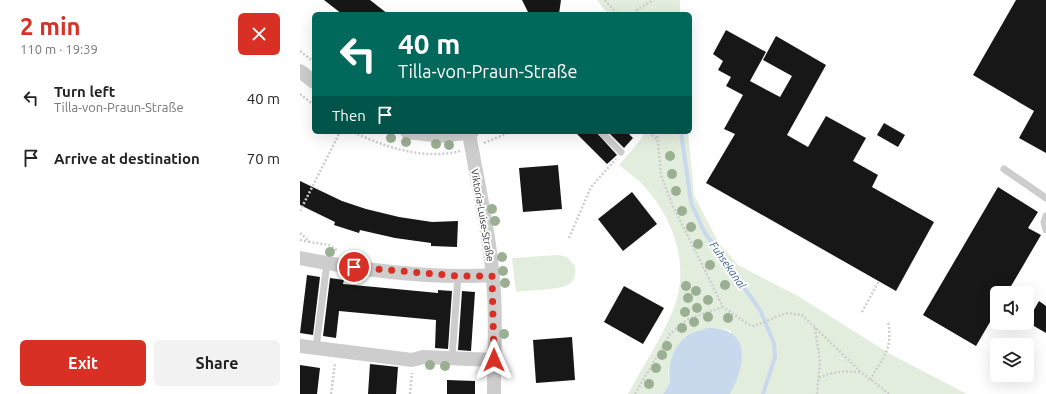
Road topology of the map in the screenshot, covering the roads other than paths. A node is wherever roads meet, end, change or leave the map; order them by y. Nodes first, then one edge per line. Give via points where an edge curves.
1 (300, 71) edge
2 (312, 80) edge
3 (424, 134) edge
4 (456, 134) edge
5 (471, 134) edge
6 (603, 134) edge
7 (621, 152) road end
8 (1004, 169) dead end
9 (1046, 198) edge
10 (1046, 216) edge
11 (1046, 230) edge
12 (300, 258) edge
13 (327, 263) junction
14 (458, 276) junction
15 (492, 276) junction
16 (300, 346) edge
17 (316, 348) junction
18 (452, 358) junction
19 (494, 360) junction
20 (494, 394) edge

1 - 2 street
3 - 4 street
5 - 15 street, Viktoria-Luise-Straße
6 - 7 lane
8 - 9 lane
10 - 11 lane
12 - 13 street
13 - 14 street
13 - 17 lane
14 - 15 street
14 - 18 lane
15 - 19 street, Viktoria-Luise-Straße
16 - 17 street
17 - 18 street via 412,360 423,357
18 - 19 street
19 - 20 street, Viktoria-Luise-Straße

